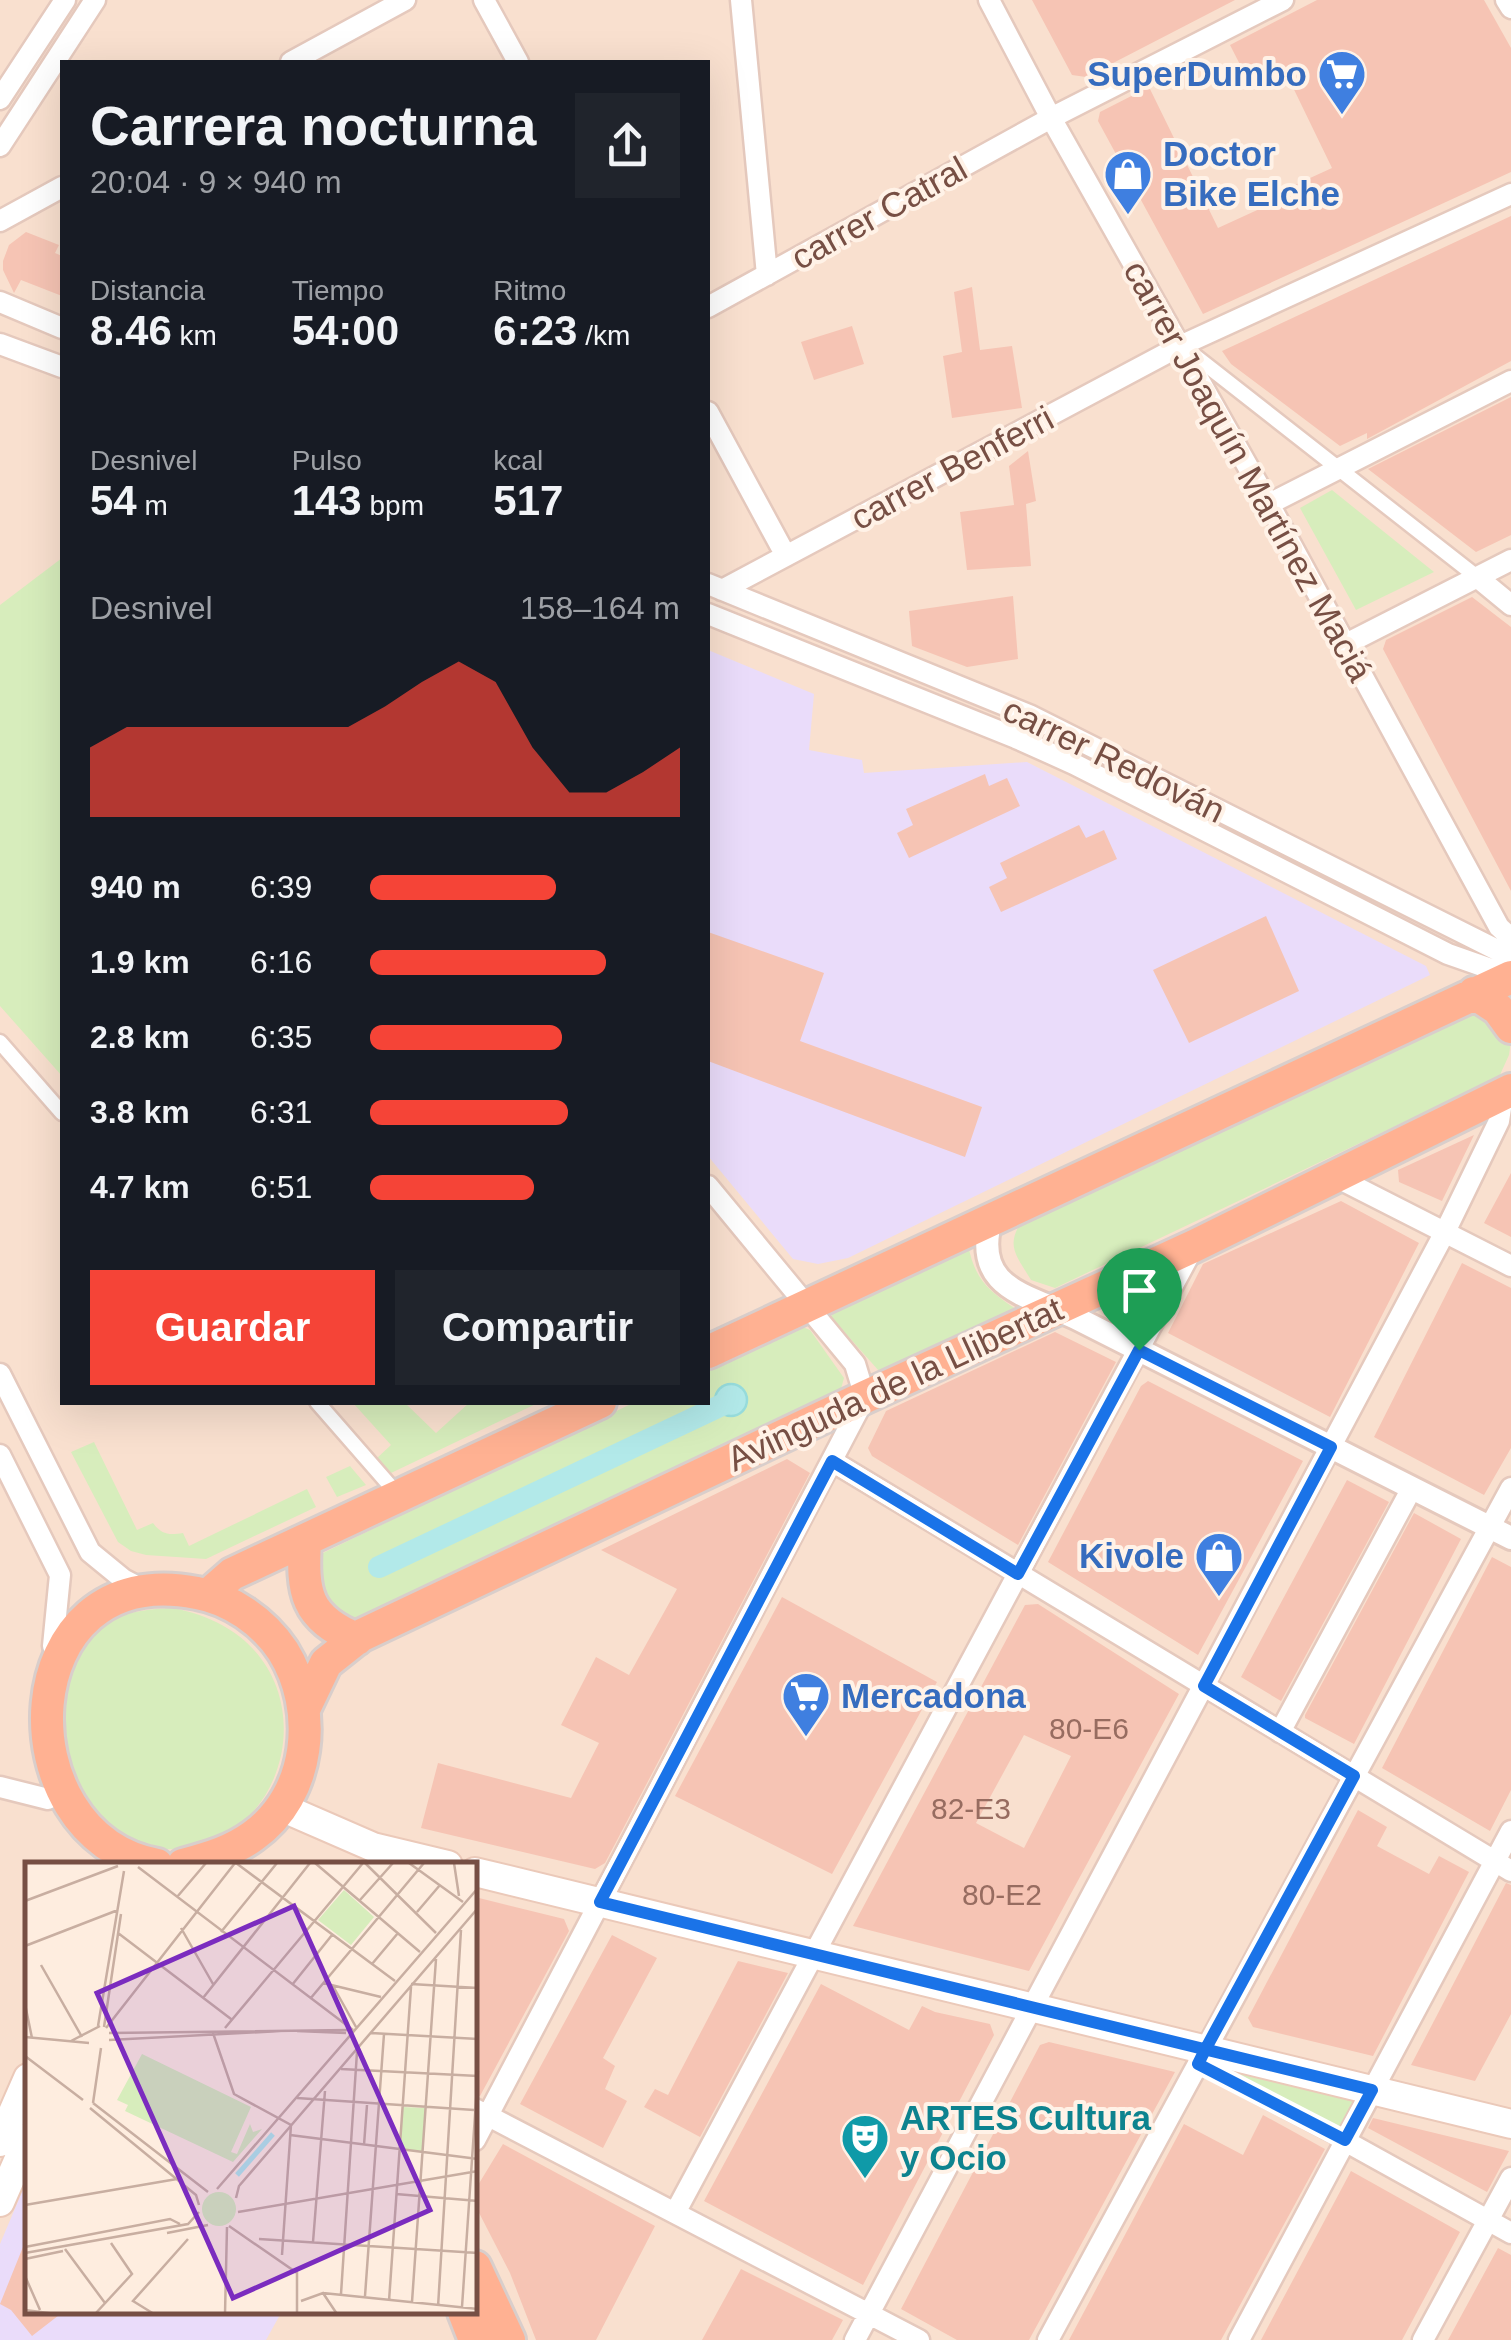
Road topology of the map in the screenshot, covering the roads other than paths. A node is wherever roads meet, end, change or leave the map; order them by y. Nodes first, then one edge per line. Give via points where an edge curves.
1 (65, 0) edge
2 (95, 0) edge
3 (405, 0) edge
4 (484, 0) edge
5 (742, 0) edge
6 (988, 0) edge
7 (1283, 0) edge
8 (1506, 0) edge
9 (1511, 8) edge
10 (295, 60) edge
11 (517, 60) edge
12 (0, 99) edge
13 (1051, 118) junction
14 (0, 146) edge
15 (60, 188) edge
16 (1511, 194) edge
17 (0, 221) edge
18 (768, 274) junction
19 (0, 302) edge
20 (710, 307) edge
21 (60, 327) edge
22 (0, 344) edge
23 (1182, 345) junction
24 (60, 366) edge
25 (1511, 381) edge
26 (710, 416) edge
27 (1339, 468) junction
28 (1269, 504) junction
29 (786, 556) junction
30 (1511, 560) edge
31 (1477, 577) junction
32 (715, 587) edge
33 (1511, 605) edge
34 (710, 615) edge
35 (1344, 645) junction
36 (1511, 938) edge
37 (1511, 958) edge
38 (1511, 977) edge
39 (1474, 993) junction
40 (1511, 1027) edge
41 (0, 1042) edge
42 (1508, 1089) edge
43 (60, 1110) edge
44 (1334, 1176) junction
45 (710, 1188) edge
46 (991, 1219) junction
47 (1445, 1232) junction
48 (1194, 1246) junction
49 (1511, 1266) edge
50 (808, 1305) junction
51 (1056, 1308) junction
52 (1139, 1350) junction
53 (710, 1351) edge
54 (0, 1374) edge
55 (865, 1397) junction
56 (7, 1404) edge
57 (320, 1405) edge
58 (594, 1405) edge
59 (1331, 1447) junction
60 (0, 1455) edge
61 (832, 1461) junction
62 (1412, 1488) junction
63 (1511, 1488) edge
64 (399, 1496) junction
65 (1500, 1533) edge
66 (305, 1540) junction
67 (1018, 1574) junction
68 (144, 1590) junction
69 (208, 1595) junction
70 (357, 1639) junction
71 (53, 1646) junction
72 (1204, 1686) junction
73 (304, 1707) junction
74 (1280, 1732) junction
75 (1354, 1776) junction
76 (0, 1787) edge
77 (48, 1799) junction
78 (281, 1807) junction
79 (1511, 1831) edge
80 (254, 1851) edge
81 (100, 1856) edge
82 (137, 1862) edge
83 (194, 1862) edge
84 (436, 1862) edge
85 (1503, 1866) edge
86 (478, 1873) edge
87 (600, 1902) junction
88 (814, 1954) junction
89 (1031, 2007) junction
90 (1202, 2057) junction
91 (25, 2085) edge
92 (1372, 2090) junction
93 (482, 2112) edge
94 (1511, 2124) edge
95 (1345, 2140) junction
96 (0, 2142) edge
97 (25, 2145) edge
98 (1511, 2178) edge
99 (0, 2202) edge
100 (674, 2213) junction
101 (1488, 2220) junction
102 (1511, 2233) edge
103 (478, 2273) edge
104 (869, 2314) junction
105 (465, 2315) edge
106 (475, 2340) edge
107 (510, 2340) edge
108 (855, 2340) edge
109 (919, 2340) edge
110 (1048, 2340) edge
111 (1239, 2340) edge
112 (1424, 2340) edge

1 - 12 street
2 - 14 street
3 - 10 street
4 - 11 street
5 - 18 street
6 - 13 street, carrer Joaquín Martínez Maciá
7 - 13 street, carrer Catral
8 - 9 street
13 - 18 street, carrer Catral
13 - 23 street, carrer Joaquín Martínez Maciá
15 - 17 street
16 - 23 street, carrer Benferri
18 - 20 street, carrer Catral
19 - 21 street
22 - 24 street
23 - 27 street
23 - 28 street, carrer Joaquín Martínez Maciá
23 - 29 street, carrer Benferri
25 - 27 street
26 - 29 street
27 - 28 street
27 - 31 street
28 - 35 street, carrer Joaquín Martínez Maciá
29 - 32 street, carrer Benferri
30 - 31 street
31 - 33 street
31 - 35 street
32 - 37 street, carrer Redován via 1029,716
34 - 38 street, carrer Redován via 1016,738 1448,954
35 - 36 street, carrer Joaquín Martínez Maciá
38 - 39 highway
39 - 40 highway
39 - 46 highway
41 - 43 street
42 - 44 highway, Avinguda de la Llibertat
42 - 47 street via 1500,1121
44 - 47 street
44 - 48 highway, Avinguda de la Llibertat
45 - 50 street
46 - 50 highway
46 - 51 street via 984,1246 990,1268 1014,1292
47 - 49 street
47 - 59 street
48 - 51 highway, Avinguda de la Llibertat
48 - 52 street
50 - 53 highway
50 - 55 street via 855,1364
51 - 52 street
51 - 55 highway, Avinguda de la Llibertat
52 - 59 street
52 - 67 street
54 - 56 street
55 - 61 street
55 - 70 highway, Avinguda de la Llibertat
56 - 68 street via 90,1552
57 - 64 street
58 - 64 highway
59 - 62 street
59 - 72 street
60 - 71 street via 60,1575
61 - 67 street
61 - 87 street
62 - 65 street
62 - 74 street
63 - 65 street
64 - 66 highway
65 - 75 street
66 - 69 highway via 232,1574
66 - 70 highway via 304,1584 314,1612
67 - 72 street
67 - 88 street
68 - 69 highway
68 - 71 highway via 84,1616
69 - 73 highway via 235,1606 281,1648
70 - 73 highway, Avinguda de la Llibertat via 326,1663
71 - 77 highway via 26,1699 30,1754
72 - 74 street
72 - 89 street
73 - 78 highway via 297,1776
74 - 75 street
75 - 85 street
75 - 90 street
76 - 77 street
77 - 81 highway
78 - 80 highway
78 - 84 main road via 374,1847
79 - 85 street
80 - 83 highway
81 - 82 highway
85 - 92 street
86 - 87 main road
87 - 88 main road
87 - 93 street
88 - 89 main road
88 - 100 street
89 - 90 main road
89 - 104 street
90 - 92 main road via 1266,2064
90 - 95 street
90 - 110 street
91 - 96 main road
92 - 94 main road
92 - 95 street
93 - 100 street
95 - 101 street
95 - 111 street
97 - 99 main road
98 - 101 street
100 - 104 street
101 - 102 street
101 - 112 street
103 - 107 highway
104 - 108 street
104 - 109 street
105 - 106 highway

